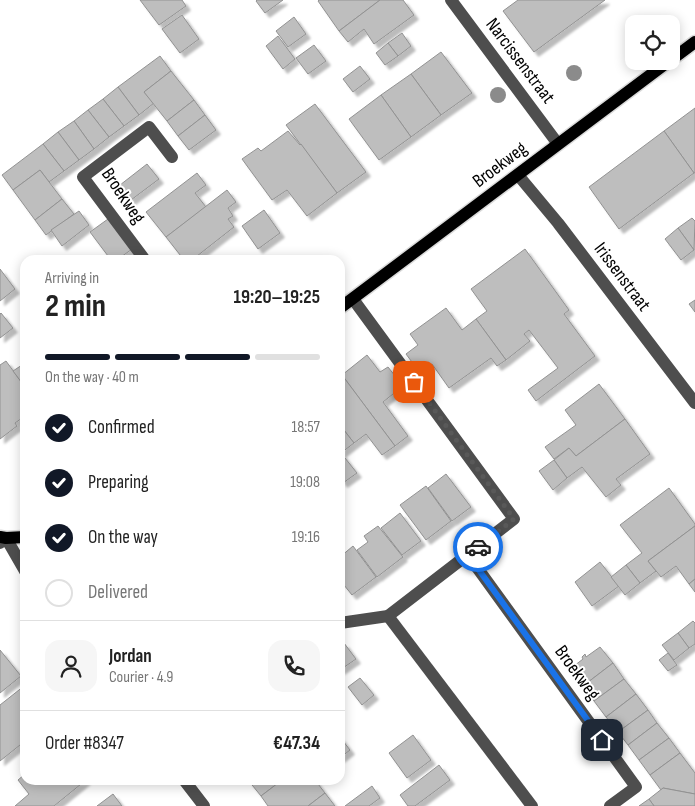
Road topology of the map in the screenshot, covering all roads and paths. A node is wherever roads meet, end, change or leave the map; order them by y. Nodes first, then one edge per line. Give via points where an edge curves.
1 (451, 0) edge
2 (695, 42) edge
3 (680, 53) edge
4 (657, 70) edge
5 (558, 144) junction
6 (172, 157) dead end
7 (518, 175) junction
8 (140, 255) edge
9 (353, 298) junction
10 (345, 304) edge
11 (695, 403) edge
12 (20, 538) edge
13 (2, 540) edge
14 (468, 555) junction
15 (20, 564) edge
16 (388, 616) junction
17 (345, 622) edge
18 (188, 785) edge
19 (204, 806) edge
20 (532, 806) edge
21 (610, 806) edge

1 - 5 street, Narcissenstraat
2 - 3 main road, Broekweg
4 - 5 main road, Broekweg
5 - 7 main road, Broekweg
6 - 8 street, Broekweg via 149,127 83,177
7 - 9 main road, Broekweg
7 - 11 street, Irissenstraat
9 - 10 main road, Broekweg
9 - 14 street via 514,519
12 - 13 main road
13 - 15 street
14 - 16 street
14 - 21 street, Broekweg via 636,787
16 - 17 street
16 - 20 street
18 - 19 street

